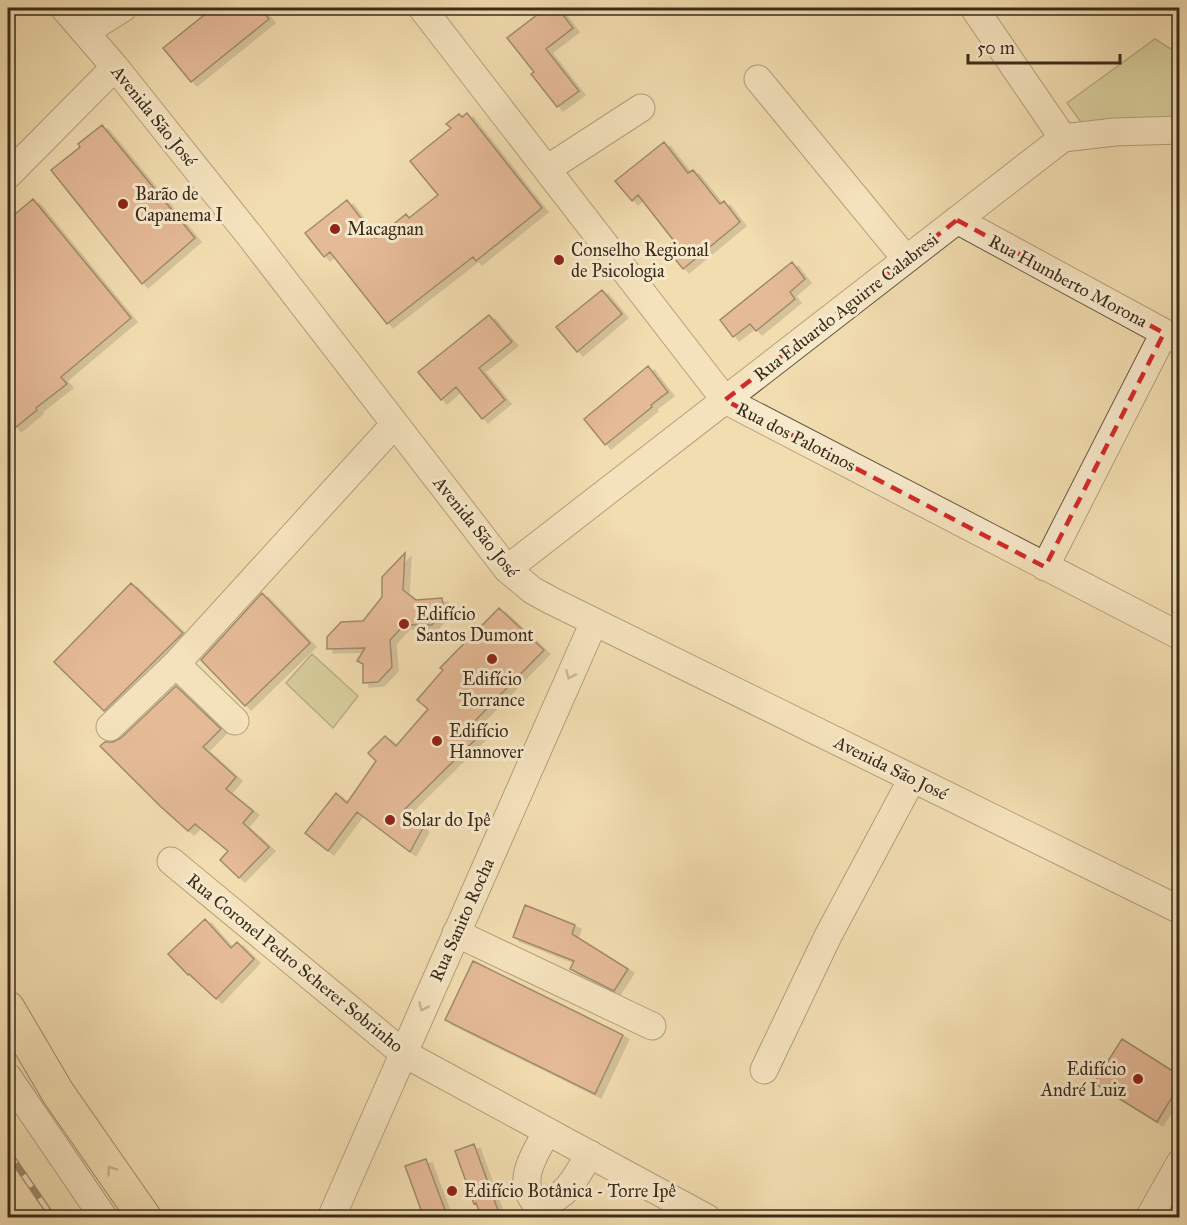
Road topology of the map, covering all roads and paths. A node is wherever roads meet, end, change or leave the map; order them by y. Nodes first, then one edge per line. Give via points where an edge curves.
1 (64, 8) edge
2 (123, 8) edge
3 (422, 8) edge
4 (974, 8) edge
5 (86, 32) junction
6 (115, 67) junction
7 (758, 79) dead end
8 (640, 108) dead end
9 (1179, 130) edge
10 (1063, 138) junction
11 (12, 158) edge
12 (547, 169) junction
13 (957, 220) junction
14 (906, 259) junction
15 (1172, 337) edge
16 (724, 400) junction
17 (394, 424) junction
18 (1045, 567) junction
19 (507, 569) junction
20 (594, 622) junction
21 (1179, 636) edge
22 (176, 664) junction
23 (235, 721) dead end
24 (110, 727) dead end
25 (912, 779) junction
26 (171, 861) dead end
27 (1179, 910) edge
28 (456, 933) junction
29 (8, 1008) edge
30 (652, 1026) dead end
31 (403, 1053) junction
32 (764, 1070) dead end
33 (8, 1077) edge
34 (547, 1131) junction
35 (590, 1154) junction
36 (1179, 1163) edge
37 (560, 1208) edge
38 (104, 1218) edge
39 (145, 1218) edge
40 (331, 1218) edge
41 (707, 1218) edge
42 (1149, 1218) edge

1 - 5 street, Avenida São José
2 - 5 street
3 - 12 street, Rua dos Palotinos
4 - 10 street
5 - 6 street, Avenida São José
6 - 11 street
6 - 17 street, Avenida São José
7 - 14 street
8 - 12 street
9 - 10 street
10 - 13 street, Rua Eduardo Aguirre Calabresi
12 - 16 street, Rua dos Palotinos
13 - 14 street, Rua Eduardo Aguirre Calabresi
13 - 15 street, Rua Humberto Morona
14 - 16 street, Rua Eduardo Aguirre Calabresi
15 - 18 street
16 - 18 street, Rua dos Palotinos
16 - 19 street, Rua Eduardo Aguirre Calabresi
17 - 19 street, Avenida São José
17 - 22 street
18 - 21 street, Rua dos Palotinos
19 - 20 street, Avenida São José via 532,590
20 - 25 street, Avenida São José
20 -> 28 street, Rua Sanito Rocha
22 - 23 street
22 - 24 street
25 - 27 street, Avenida São José
25 - 32 street via 832,928
26 - 31 street, Rua Coronel Pedro Scherer Sobrinho
28 - 30 street
28 -> 31 street, Rua Sanito Rocha
39 -> 29 main road via 76,1121
31 - 34 street, Rua Coronel Pedro Scherer Sobrinho
31 - 40 street, Rua Sanito Rocha
33 - 38 street
34 - 35 street, Rua Coronel Pedro Scherer Sobrinho
34 - 37 street via 525,1178 526,1192 534,1201
35 - 37 street via 566,1191
35 - 41 street, Rua Coronel Pedro Scherer Sobrinho
36 - 42 street

